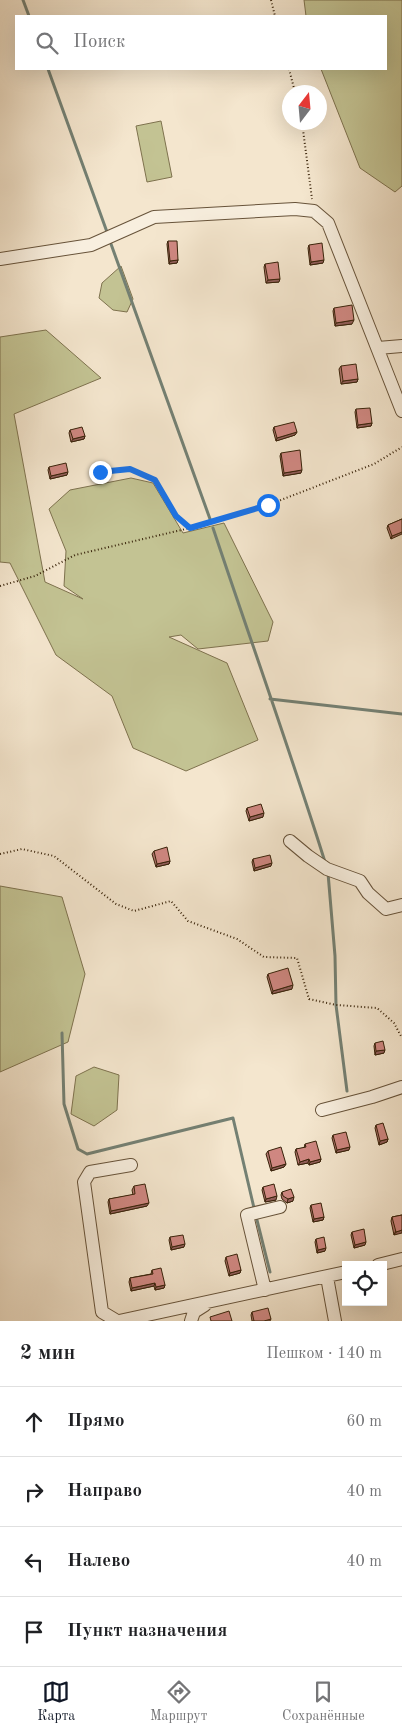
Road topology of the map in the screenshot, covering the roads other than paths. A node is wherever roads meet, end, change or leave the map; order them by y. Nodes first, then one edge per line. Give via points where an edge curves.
1 (0, 259) edge
2 (402, 346) edge
3 (378, 348) junction
4 (402, 411) edge
5 (290, 841) dead end
6 (402, 905) edge
7 (402, 1087) edge
8 (322, 1110) dead end
9 (131, 1165) dead end
10 (280, 1207) dead end
11 (402, 1259) edge
12 (387, 1263) edge
13 (342, 1273) edge
14 (327, 1277) junction
15 (265, 1290) junction
16 (209, 1303) junction
17 (118, 1321) edge
18 (191, 1321) edge
19 (334, 1321) edge

1 - 3 street via 91,246 154,217 295,209 314,211 328,223
2 - 3 street
3 - 4 street
5 - 6 street via 327,868 360,881 386,909
7 - 8 street
9 - 17 street via 90,1172 84,1182 102,1312
10 - 15 street via 247,1215
11 - 12 street
13 - 14 street
14 - 15 street
14 - 19 street
15 - 16 street
16 - 17 street
16 - 18 street via 194,1312

